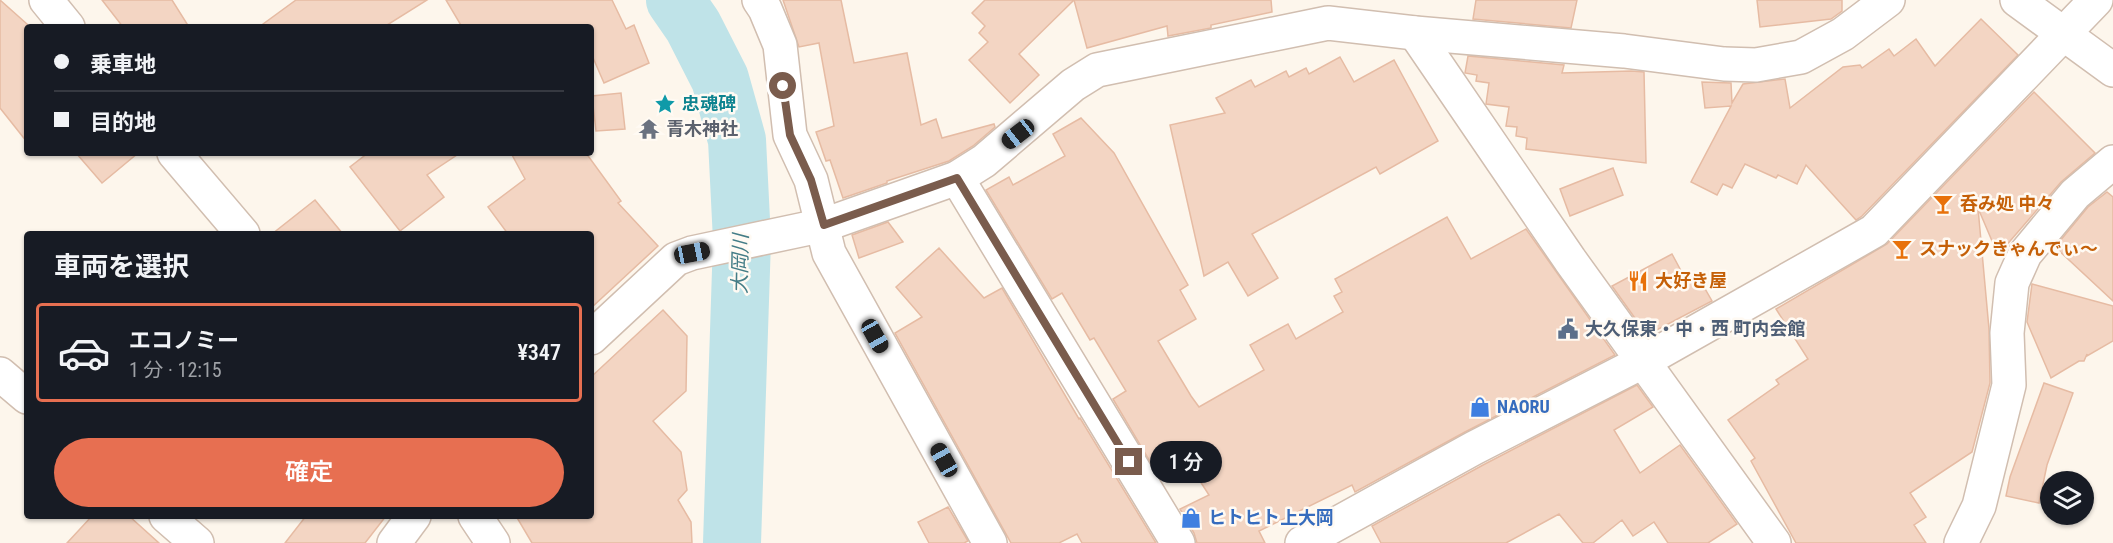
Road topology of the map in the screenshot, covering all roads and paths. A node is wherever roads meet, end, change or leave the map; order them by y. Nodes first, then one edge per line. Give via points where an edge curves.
1 (46, 0) edge
2 (759, 0) edge
3 (2017, 0) edge
4 (2096, 0) edge
5 (1877, 3) edge
6 (66, 24) edge
7 (1415, 33) junction
8 (2064, 33) junction
9 (2113, 70) edge
10 (177, 156) edge
11 (2113, 162) edge
12 (957, 178) junction
13 (824, 225) junction
14 (240, 231) edge
15 (594, 335) edge
16 (1644, 361) junction
17 (0, 374) edge
18 (24, 394) edge
19 (169, 519) edge
20 (412, 519) edge
21 (477, 519) edge
22 (197, 543) edge
23 (394, 543) edge
24 (493, 543) edge
25 (990, 543) edge
26 (1178, 543) edge
27 (1302, 543) edge
28 (1774, 543) edge
29 (1961, 543) edge

1 - 6 street
2 - 13 street via 780,45 790,135 811,180
3 - 8 street
4 - 8 street
5 - 7 street via 1843,34 1801,57 1756,65
7 - 12 street via 1328,23 1097,70 1073,85 984,161
7 - 16 street
8 - 9 street
8 - 16 street via 1874,231
10 - 14 street
11 - 29 street via 2075,194 2025,254 2012,283 2007,333 2010,385 1979,506
12 - 13 street
12 - 26 street
13 - 15 street via 675,259
13 - 25 street via 829,253
16 - 27 street via 1474,448
16 - 28 street
17 - 18 street
19 - 22 street
20 - 23 street
21 - 24 street

